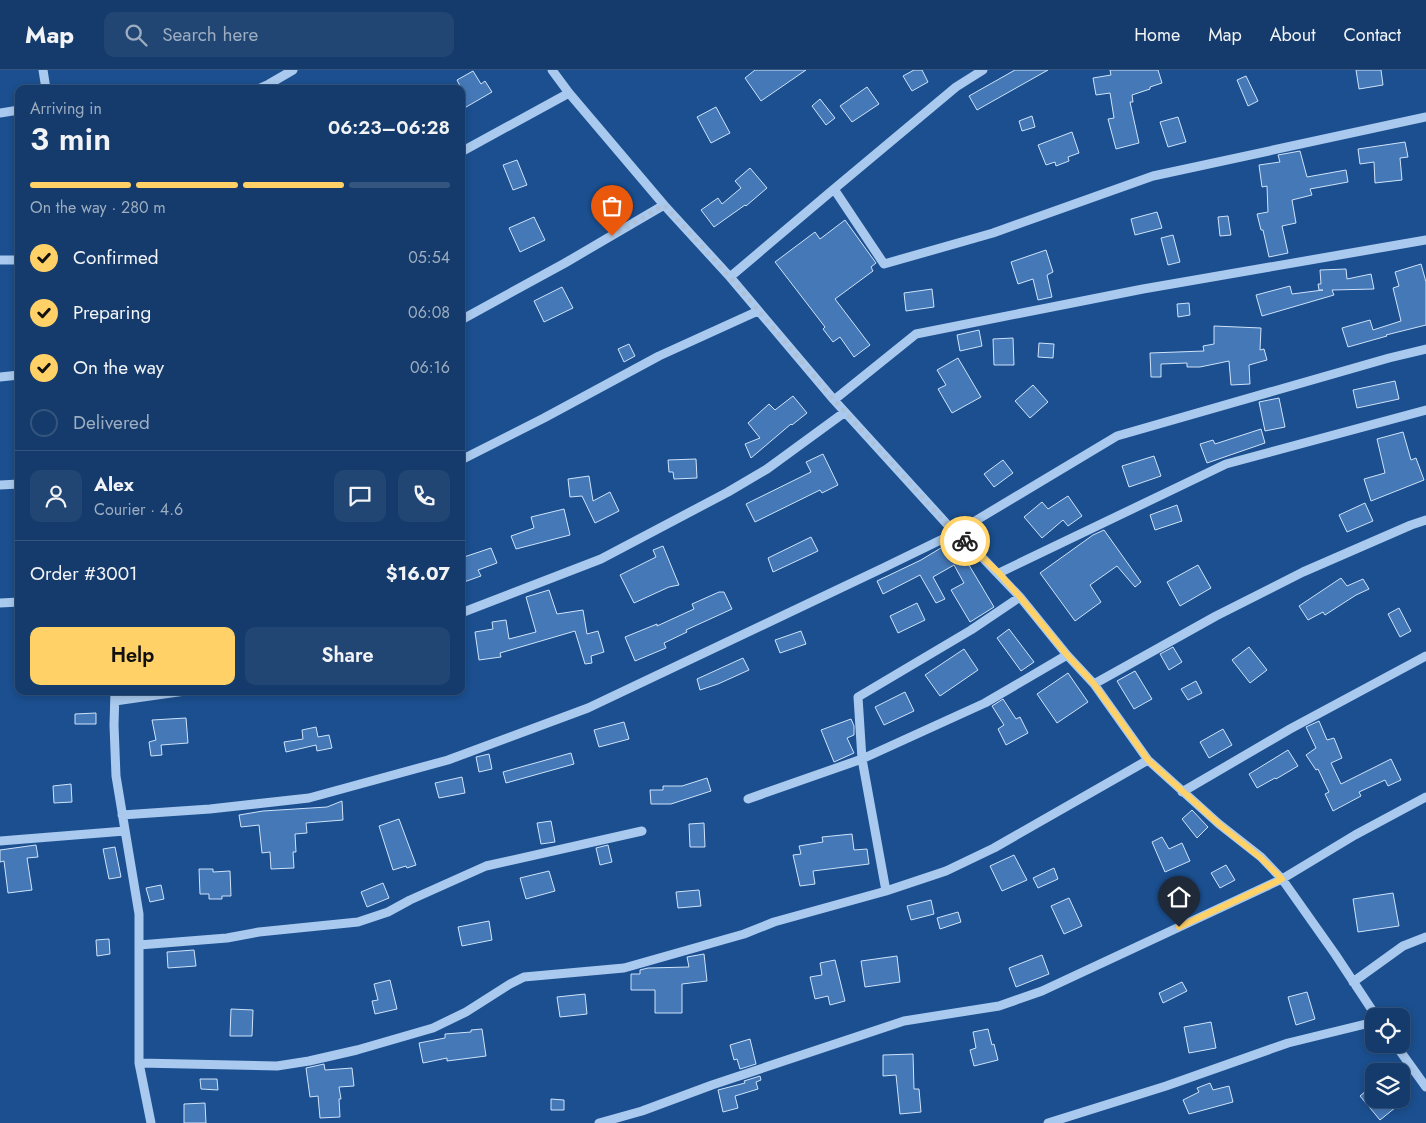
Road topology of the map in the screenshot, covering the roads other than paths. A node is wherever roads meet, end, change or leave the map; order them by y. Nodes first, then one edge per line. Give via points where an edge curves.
1 (43, 70) edge
2 (293, 70) edge
3 (552, 70) edge
4 (983, 70) edge
5 (45, 85) edge
6 (267, 85) edge
7 (568, 93) junction
8 (15, 111) edge
9 (0, 113) edge
10 (1426, 117) edge
11 (465, 150) edge
12 (834, 190) junction
13 (664, 205) junction
14 (1426, 240) edge
15 (0, 260) edge
16 (15, 260) edge
17 (730, 277) junction
18 (758, 311) junction
19 (465, 318) edge
20 (1426, 349) edge
21 (15, 375) edge
22 (0, 377) edge
23 (834, 400) junction
24 (1426, 410) edge
25 (845, 412) junction
26 (465, 458) edge
27 (15, 484) edge
28 (0, 485) edge
29 (1426, 520) edge
30 (955, 533) junction
31 (999, 573) junction
32 (1020, 597) junction
33 (15, 602) edge
34 (0, 603) edge
35 (465, 611) edge
36 (1067, 655) junction
37 (1426, 656) edge
38 (1094, 684) junction
39 (115, 695) edge
40 (157, 695) edge
41 (115, 701) junction
42 (862, 759) junction
43 (1148, 760) junction
44 (1182, 792) junction
45 (1426, 797) edge
46 (748, 800) dead end
47 (122, 815) junction
48 (125, 831) junction
49 (642, 831) dead end
50 (0, 841) edge
51 (1282, 879) junction
52 (886, 891) junction
53 (1426, 937) edge
54 (139, 945) junction
55 (1353, 982) junction
56 (1371, 1008) edge
57 (1365, 1024) edge
58 (1401, 1053) edge
59 (139, 1063) junction
60 (1426, 1087) edge
61 (151, 1123) edge
62 (599, 1123) edge
63 (1048, 1123) edge

1 - 5 street
2 - 6 street
3 - 7 street
4 - 12 street via 956,87
7 - 11 street
7 - 13 street
8 - 9 street
10 - 12 street via 1153,176 993,233 884,264
12 - 17 street
13 - 17 street
13 - 19 street
14 - 23 street via 1143,289 916,334
15 - 16 street
17 - 18 street
18 - 23 street
18 - 26 street via 659,356
20 - 30 street via 1117,436
21 - 22 street
23 - 25 street
24 - 31 street via 1226,464
25 - 30 street
25 - 35 street via 752,478 601,560
27 - 28 street
29 - 38 street via 1303,572
30 - 31 street
30 - 47 street via 588,708 448,760 309,798
31 - 32 street
32 - 36 street
32 - 42 street via 858,697
33 - 34 street
36 - 38 street
36 - 42 street via 985,703
37 - 44 street
38 - 43 street
39 - 41 street
40 - 41 street
41 - 47 street via 116,776
42 - 46 street
42 - 52 street
43 - 44 street
43 - 52 street via 994,848 946,871
44 - 51 street
45 - 51 street
47 - 48 street
48 - 50 street
48 - 54 street via 139,914
49 - 54 street via 486,866 388,912 358,922
51 - 55 street
51 - 62 street via 1042,991 999,1006 904,1021
52 - 59 street via 624,968 524,977 433,1028 328,1057 277,1066
53 - 55 street via 1402,946
54 - 59 street
55 - 56 street
57 - 63 street via 1288,1042 1166,1086
58 - 60 street
59 - 61 street

